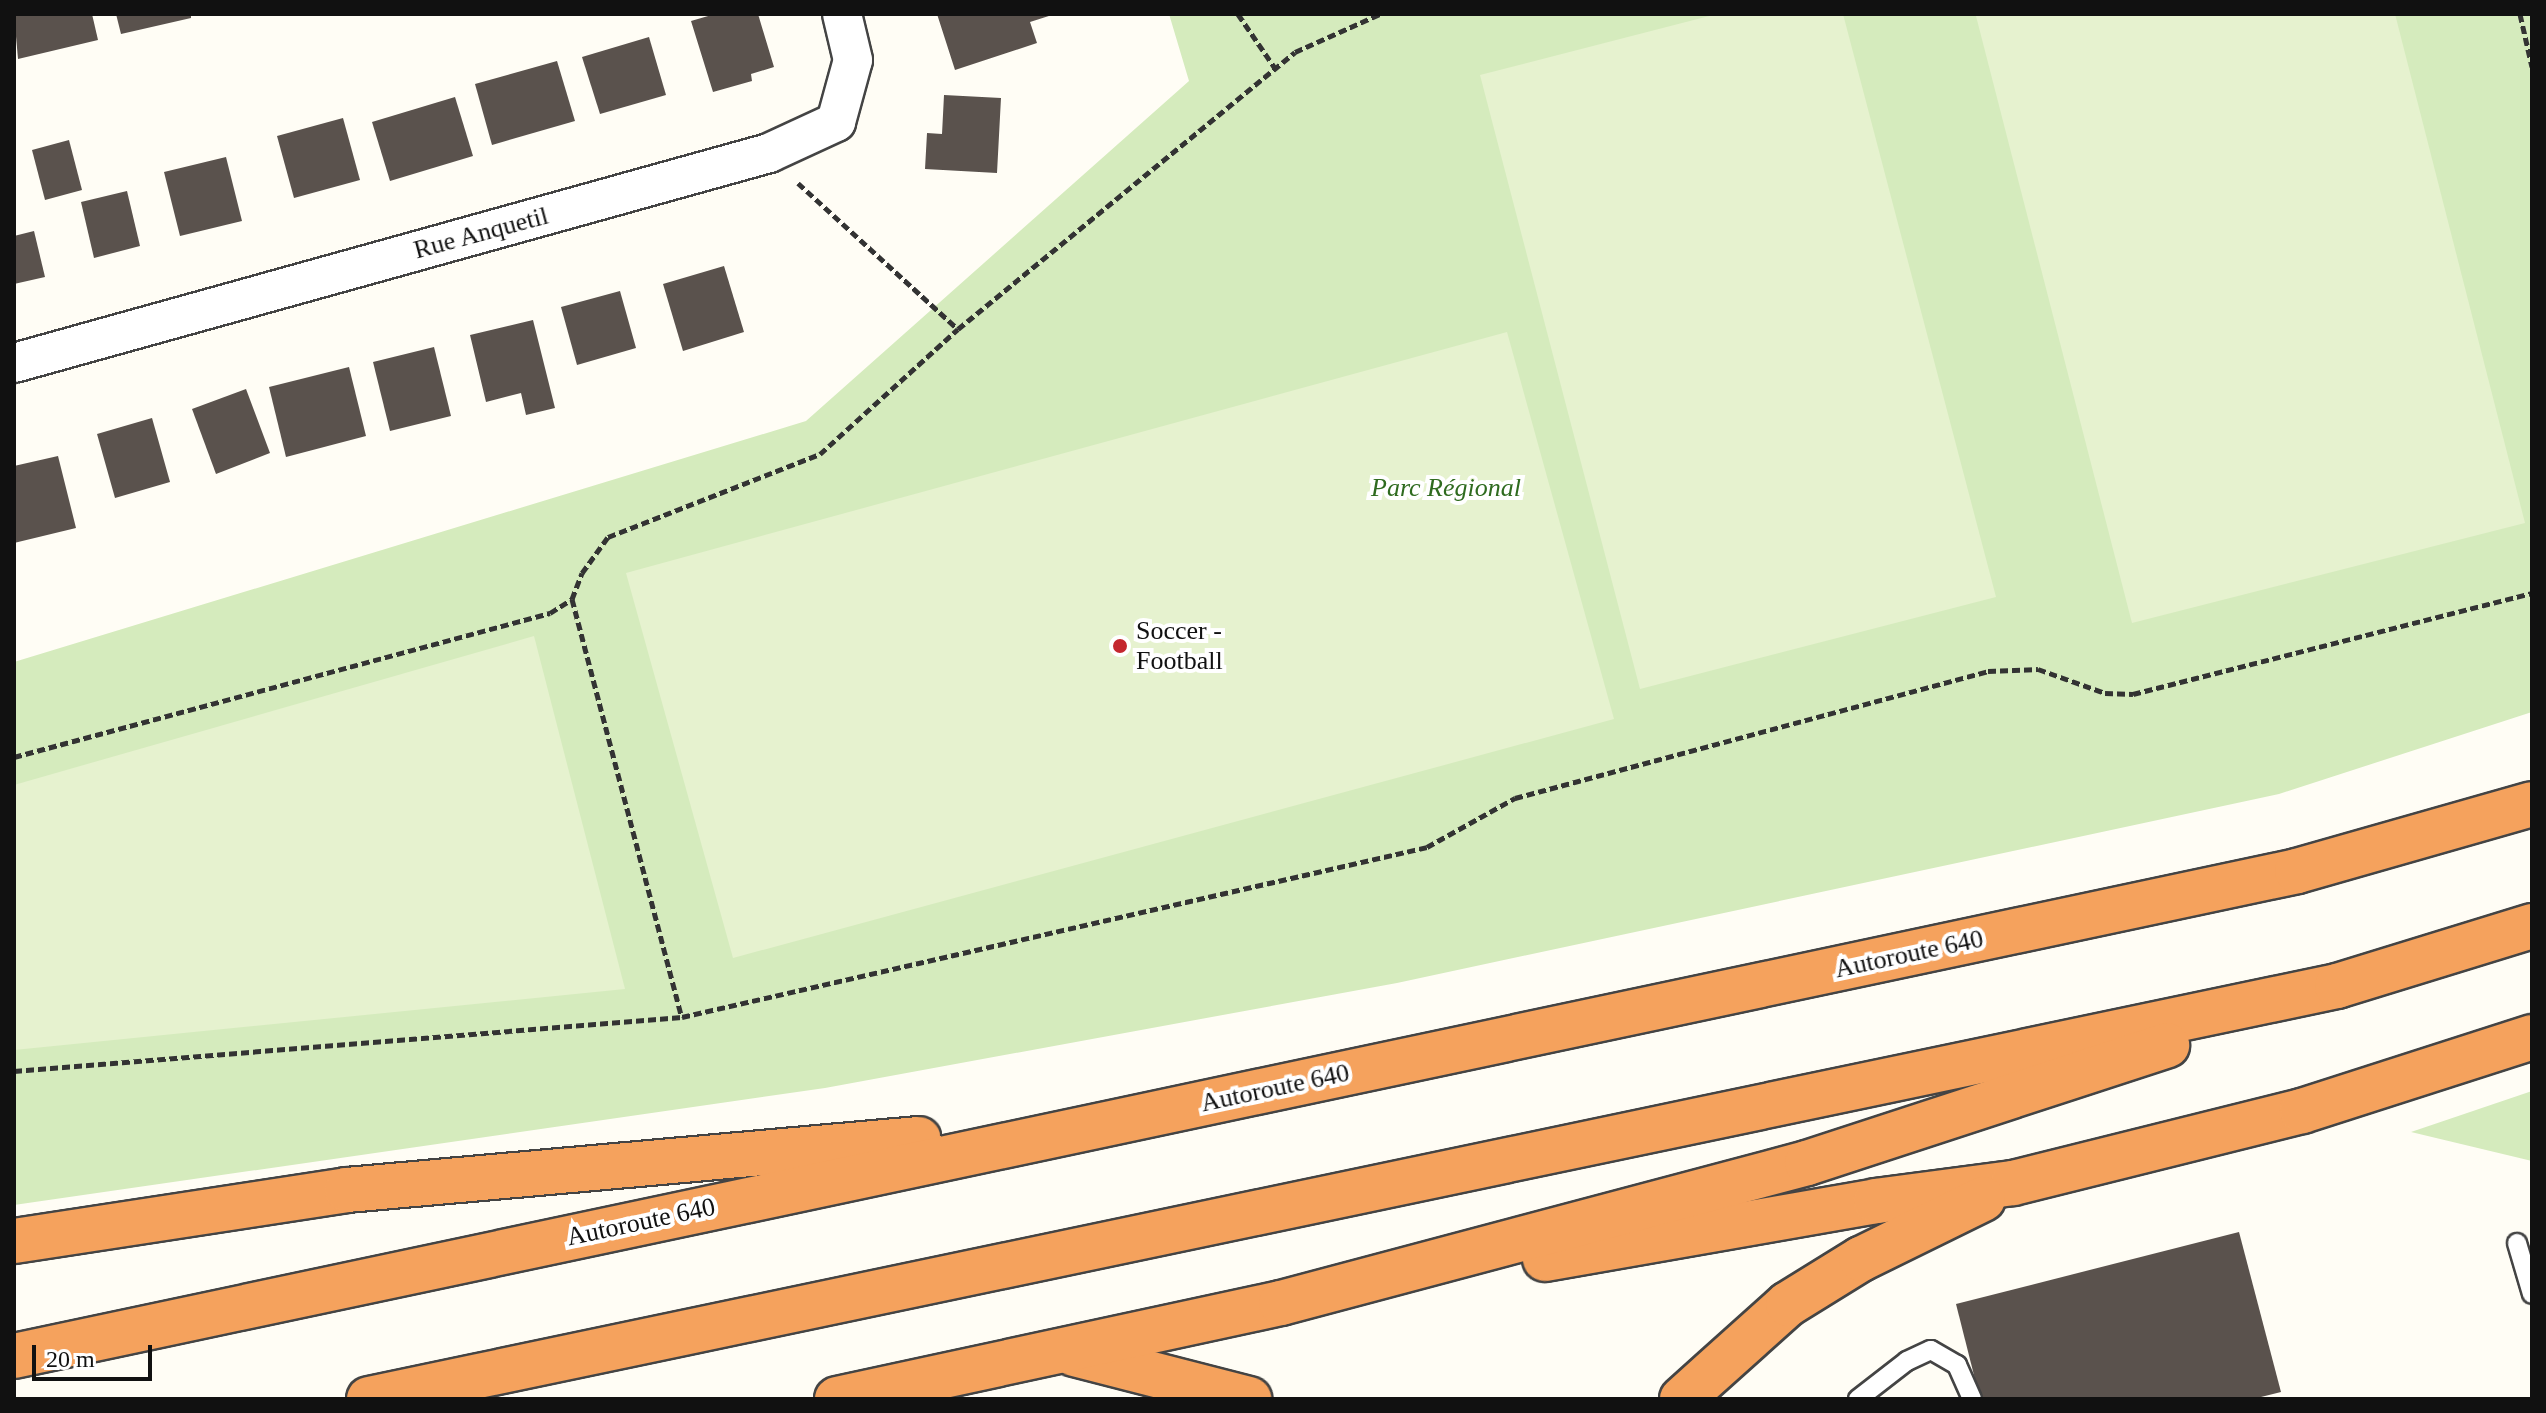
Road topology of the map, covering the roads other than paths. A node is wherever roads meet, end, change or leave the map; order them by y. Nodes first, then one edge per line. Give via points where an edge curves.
1 (842, 14) edge
2 (14, 363) edge
3 (2532, 804) edge
4 (2532, 926) edge
5 (2337, 986) junction
6 (2532, 1037) edge
7 (1113, 1122) junction
8 (2013, 1183) junction
9 (14, 1241) edge
10 (2517, 1243) dead end
11 (2532, 1294) edge
12 (1281, 1303) junction
13 (1064, 1351) junction
14 (14, 1356) edge
15 (369, 1399) edge
16 (837, 1399) edge
17 (1249, 1399) edge
18 (1682, 1399) edge
19 (1858, 1399) edge
20 (1972, 1399) edge

1 - 2 street, Rue Anquetil via 853,60 836,122 769,153
3 - 7 highway, Autoroute 640 via 2297,871
4 - 5 highway
5 - 12 highway via 1881,1143
5 - 15 highway
6 - 8 highway via 2302,1111
7 - 9 highway via 347,1190
7 - 14 highway, Autoroute 640
8 - 12 highway via 1876,1201
8 - 18 highway via 1861,1259 1788,1304
10 - 11 lane
12 - 13 highway
13 - 16 highway
13 - 17 highway
19 - 20 lane via 1907,1361 1931,1350 1957,1365

